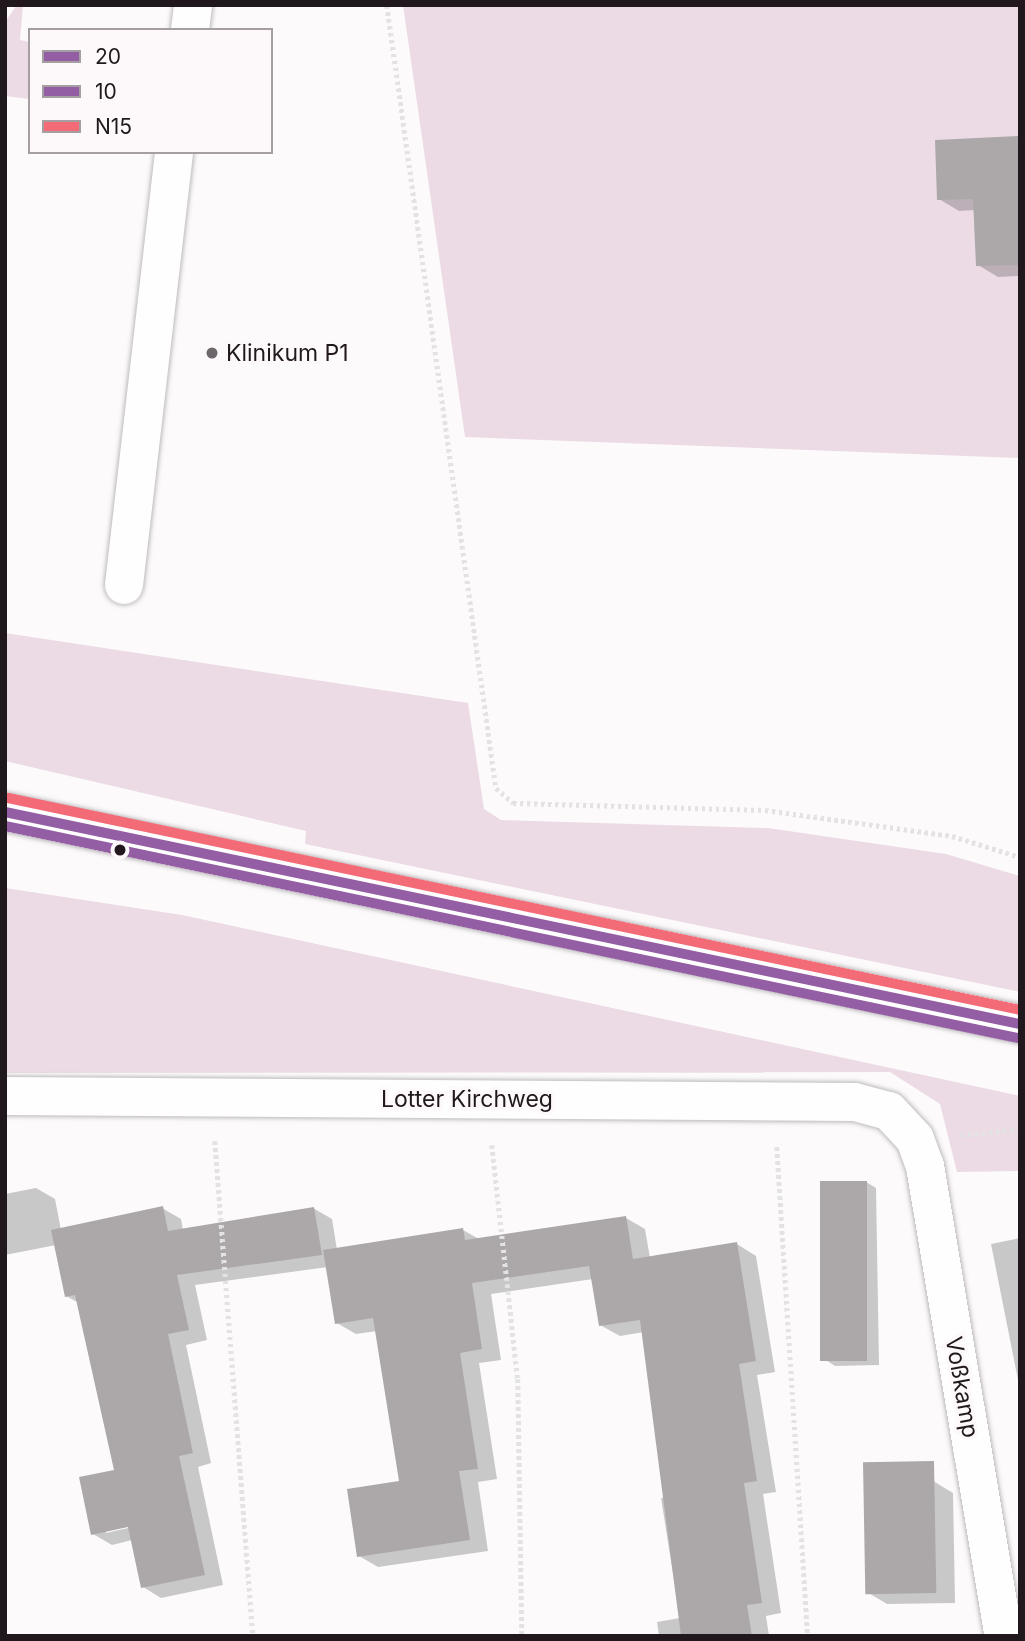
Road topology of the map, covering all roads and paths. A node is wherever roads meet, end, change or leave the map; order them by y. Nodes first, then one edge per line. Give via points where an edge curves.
1 (193, 5) edge
2 (387, 5) edge
3 (190, 28) edge
4 (174, 154) edge
5 (124, 585) dead end
6 (5, 812) edge
7 (1020, 857) edge
8 (1020, 1024) edge
9 (5, 1096) edge
10 (212, 1098) junction
11 (491, 1100) junction
12 (774, 1101) junction
13 (1020, 1129) edge
14 (915, 1139) junction
15 (253, 1636) edge
16 (522, 1636) edge
17 (808, 1636) edge
18 (1004, 1636) edge

1 - 3 street
2 - 7 path via 496,788 513,803 778,812 952,836
4 - 5 street
6 - 8 street
9 - 10 street, Lotter Kirchweg
10 - 11 street, Lotter Kirchweg
10 - 15 path
11 - 12 street, Lotter Kirchweg
11 - 16 path via 493,1176 518,1379
12 - 14 street, Lotter Kirchweg via 855,1102 889,1111
12 - 17 path
13 - 14 path
14 - 18 street, Voßkamp

